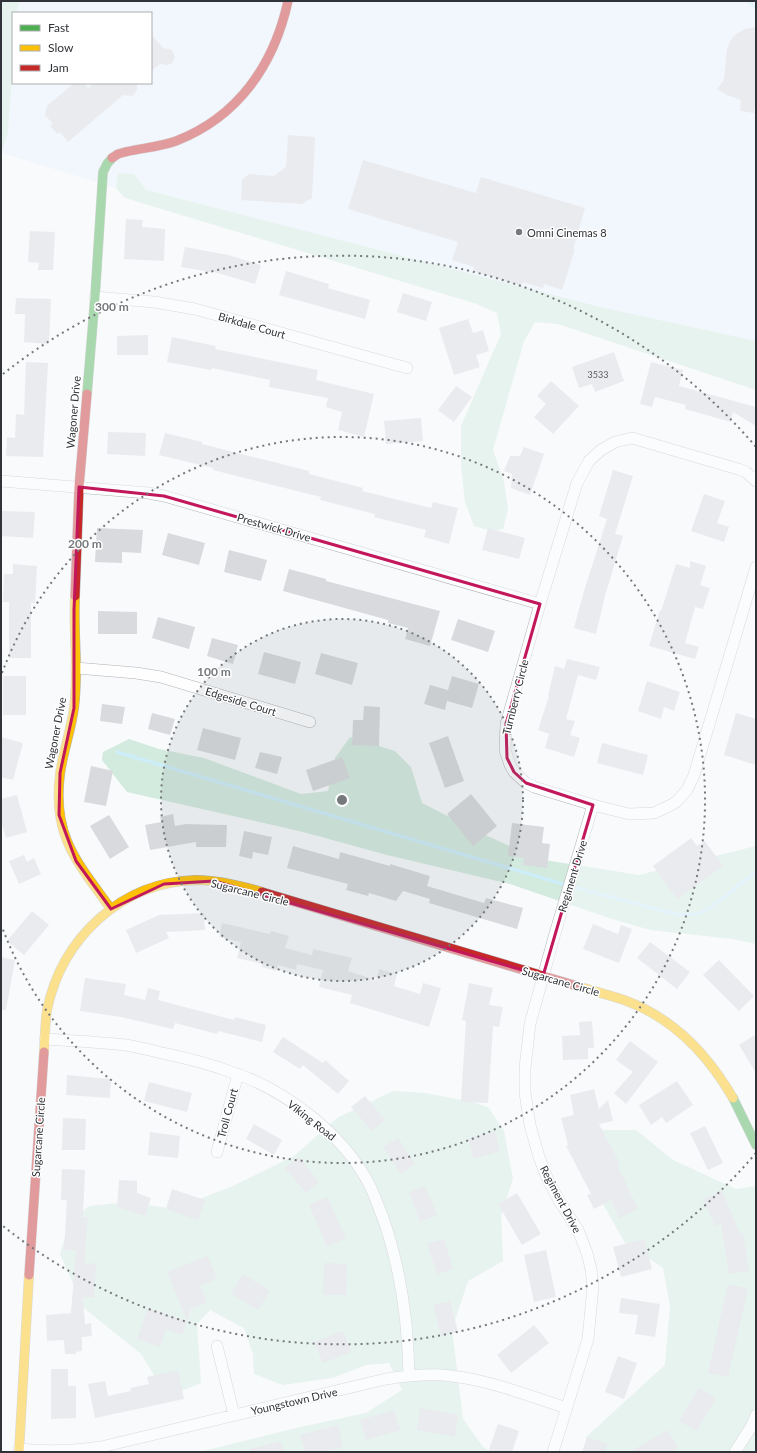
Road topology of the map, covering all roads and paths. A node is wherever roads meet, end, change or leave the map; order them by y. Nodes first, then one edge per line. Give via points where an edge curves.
1 (288, 1) edge
2 (95, 297) junction
3 (407, 368) dead end
4 (1, 481) edge
5 (756, 481) edge
6 (79, 487) junction
7 (756, 567) edge
8 (540, 604) junction
9 (76, 668) junction
10 (310, 722) dead end
11 (593, 805) junction
12 (111, 909) junction
13 (543, 976) junction
14 (45, 1039) junction
15 (238, 1074) junction
16 (753, 1127) edge
17 (756, 1145) edge
18 (217, 1152) dead end
19 (217, 1346) dead end
20 (409, 1375) junction
21 (567, 1408) junction
22 (756, 1414) edge
23 (234, 1415) junction
24 (19, 1450) edge
25 (553, 1452) edge
26 (735, 1452) edge

1 - 2 street, Wagoner Drive via 268,59 245,93 228,111 181,138 118,154 106,165 103,172
2 - 3 street, Birkdale Court via 154,302 195,309
2 - 6 street, Wagoner Drive
4 - 6 street, Prestwick Drive
5 - 8 street, Turnberry Circle via 738,469 632,438 608,445 589,461 580,475
6 - 8 street, Prestwick Drive via 164,496
6 - 9 street, Wagoner Drive via 74,610
7 - 11 street, Turnberry Circle via 694,775 687,790 676,802 654,813 629,814
8 - 11 street, Turnberry Circle via 506,724 506,758 514,772 526,783
9 - 10 street, Edgeside Court via 161,677
9 - 12 street, Wagoner Drive via 74,708 60,773 59,814 76,861
11 - 13 street, Regiment Drive
12 - 13 street, Sugarcane Circle via 148,889 164,884 180,881 214,881 254,890
12 - 14 street, Sugarcane Circle via 87,930 63,964 53,987 47,1011
13 - 16 street, Sugarcane Circle via 624,1000 675,1027 708,1061
13 - 21 street, Regiment Drive via 527,1043 525,1093 530,1125 548,1180 578,1230 585,1247 593,1286 588,1339
14 - 15 street, Viking Road via 127,1045
14 - 24 street, Sugarcane Circle
15 - 18 street, Troll Court
15 - 20 street, Viking Road via 266,1087 321,1125 355,1161 368,1182 389,1236 398,1268 408,1335
16 - 17 street, Sugarcane Circle
19 - 23 street
20 - 21 street, Youngstown Drive via 441,1375 482,1381
20 - 23 street, Youngstown Drive
21 - 25 street, Regiment Drive
22 - 26 street
23 - 24 street, Youngstown Drive via 101,1447 52,1451

